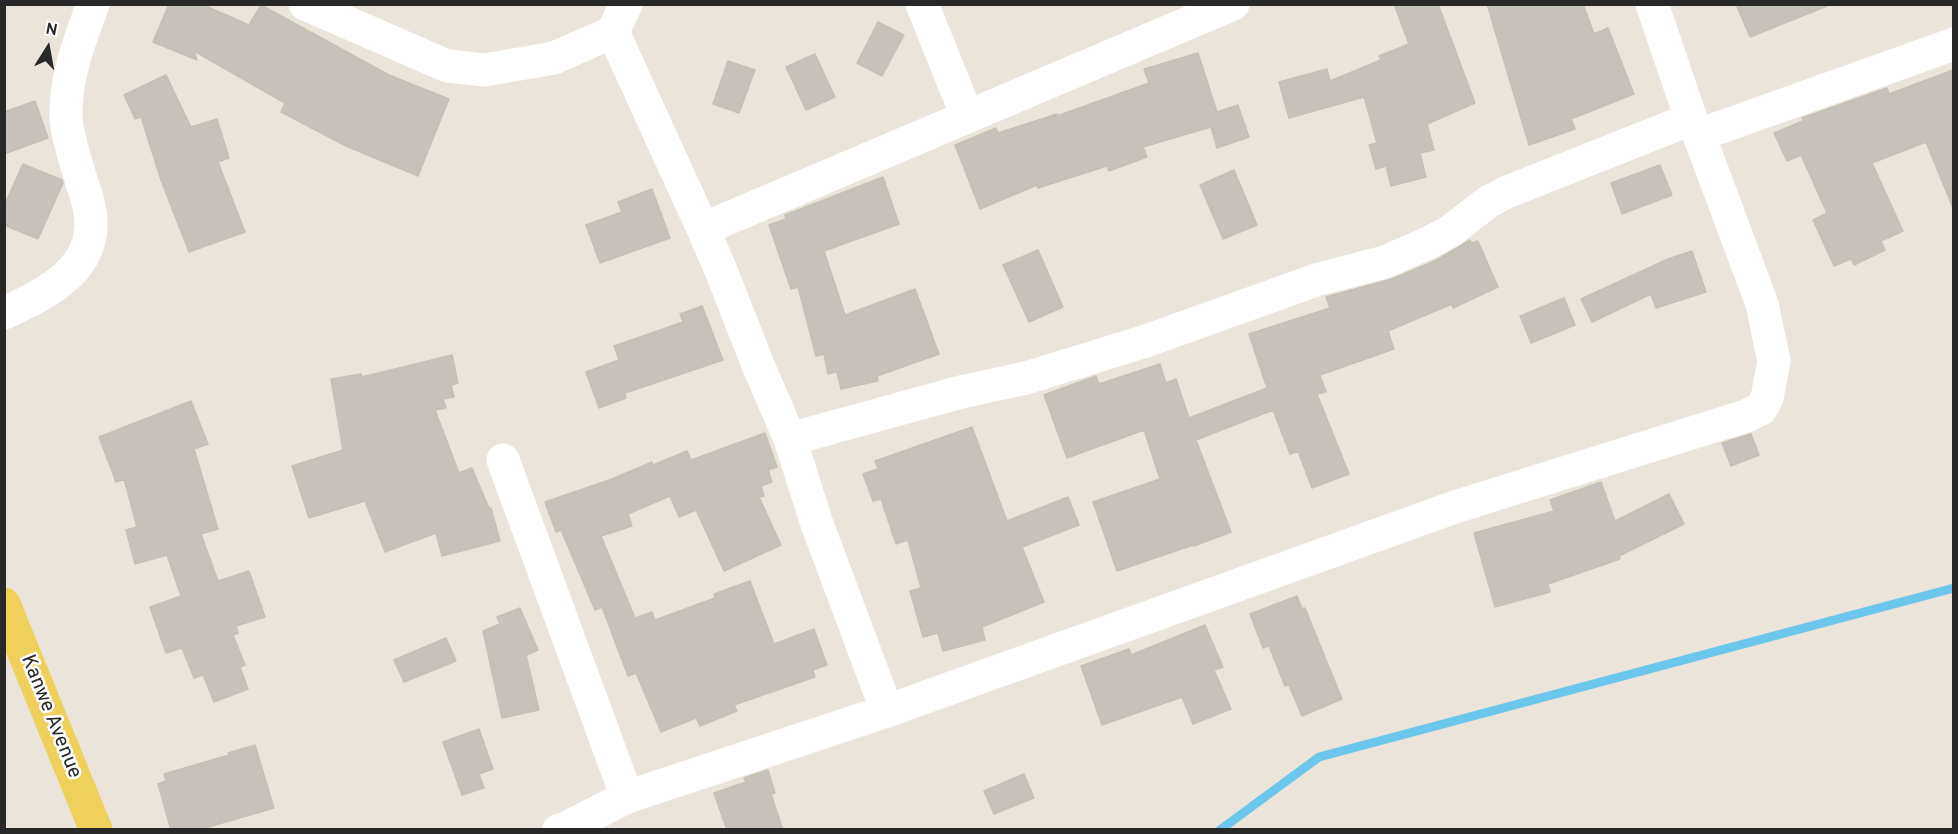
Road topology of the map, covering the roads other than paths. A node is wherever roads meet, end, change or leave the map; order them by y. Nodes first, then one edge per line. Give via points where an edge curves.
1 (93, 4) edge
2 (305, 4) edge
3 (922, 4) edge
4 (1233, 4) edge
5 (1652, 4) edge
6 (619, 18) edge
7 (1953, 44) edge
8 (967, 116) junction
9 (1695, 127) junction
10 (703, 229) junction
11 (4, 313) edge
12 (790, 439) junction
13 (503, 460) dead end
14 (4, 604) edge
15 (887, 711) junction
16 (627, 797) junction
17 (88, 826) edge
18 (559, 830) edge

1 - 11 street via 75,56 66,116 90,211 86,250 73,270 45,294
2 - 6 street via 447,66 485,70 554,58
3 - 8 street
4 - 8 street
5 - 9 street
6 - 10 street
7 - 9 street
8 - 10 street
9 - 12 street via 1507,192 1449,232 1385,262 1319,279 1146,341 1026,378
9 - 15 street via 1762,304 1773,361 1767,398 1761,409 1746,417 1455,507
10 - 12 street
12 - 15 street via 817,524
13 - 16 street
14 - 17 main road, Kanwe Avenue
15 - 16 street
16 - 18 street

